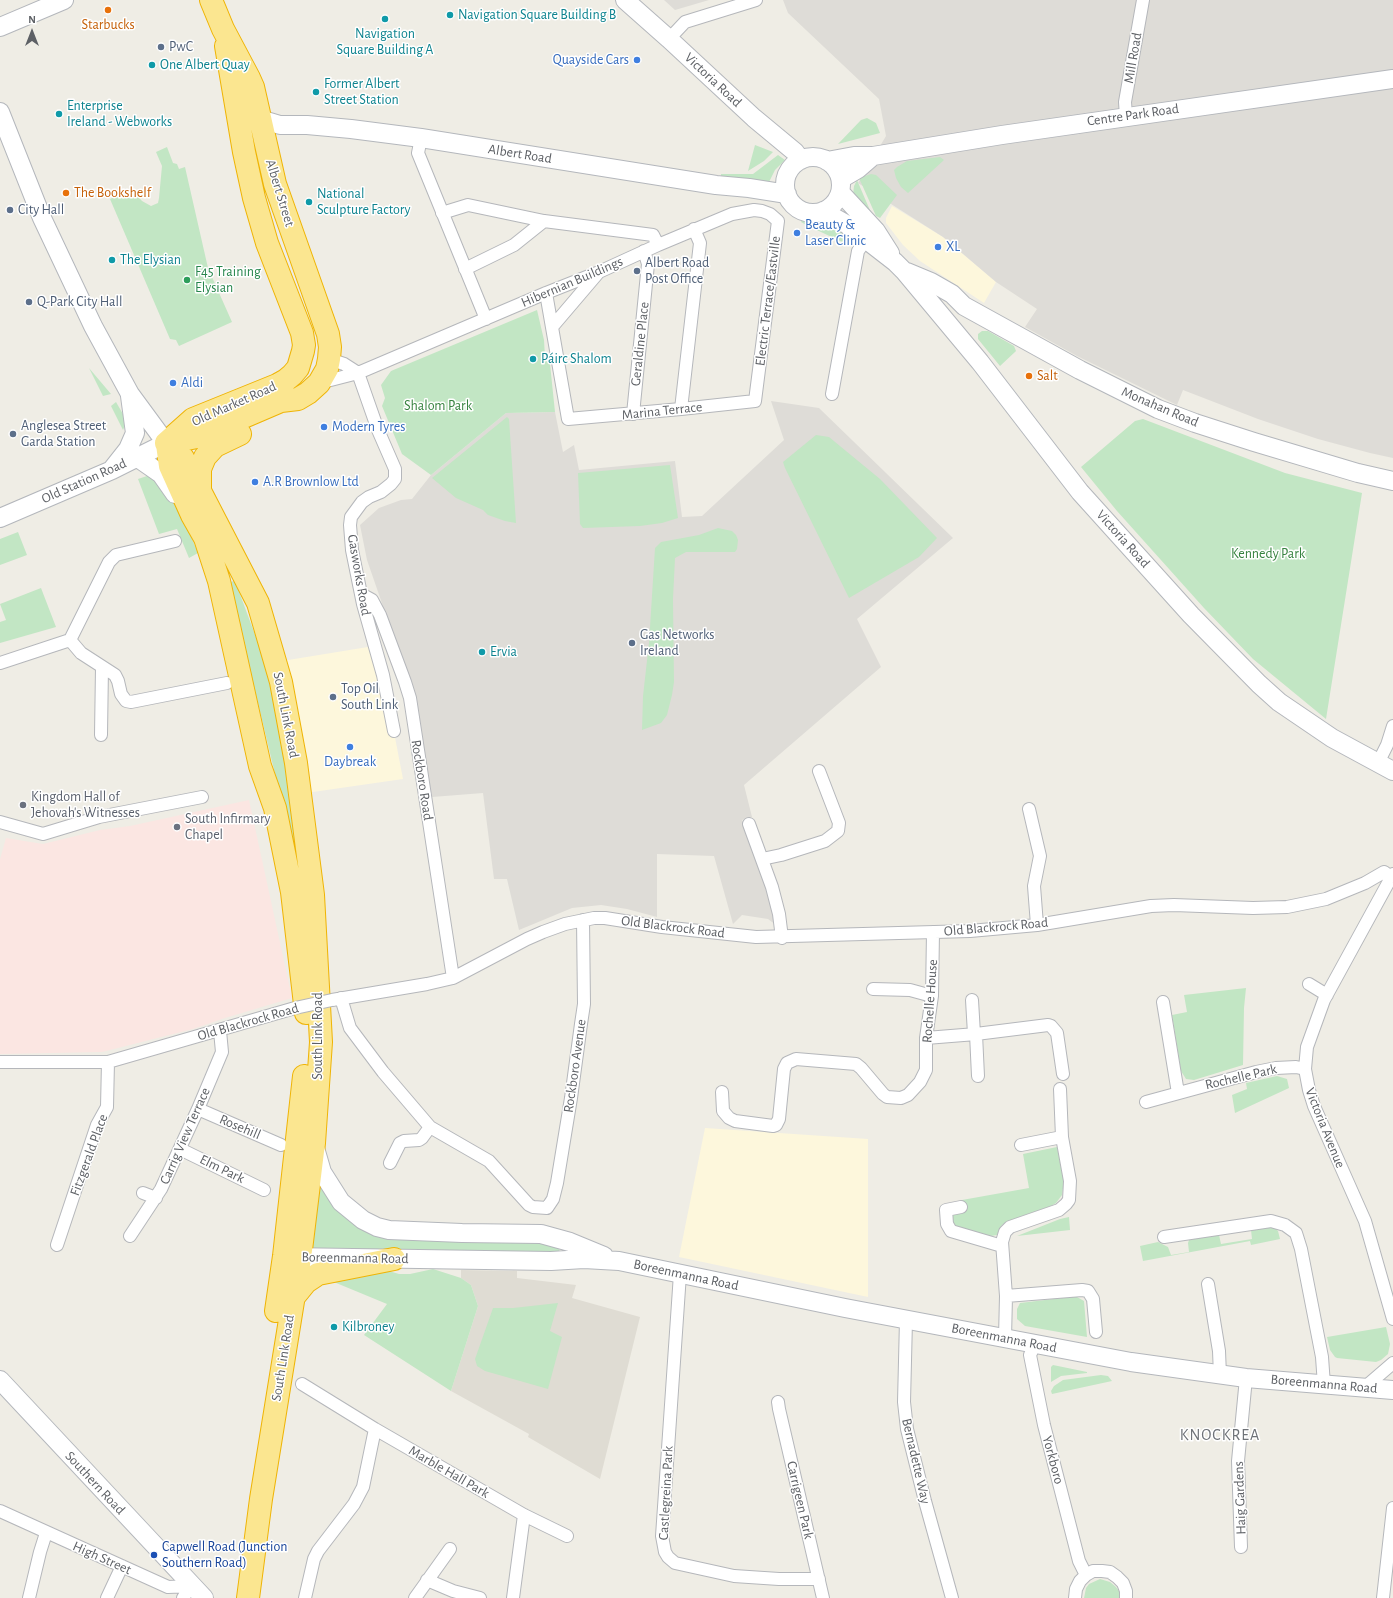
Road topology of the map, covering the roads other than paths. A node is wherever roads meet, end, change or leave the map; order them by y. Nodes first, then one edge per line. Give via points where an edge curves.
1 (64, 0) edge
2 (211, 0) edge
3 (625, 0) edge
4 (756, 0) edge
5 (1143, 0) edge
6 (0, 27) edge
7 (223, 29) junction
8 (669, 39) junction
9 (1393, 78) edge
10 (0, 112) edge
11 (237, 112) junction
12 (1126, 116) junction
13 (259, 118) junction
14 (421, 138) junction
15 (873, 156) junction
16 (801, 160) junction
17 (826, 160) junction
18 (840, 186) junction
19 (783, 193) junction
20 (762, 211) junction
21 (823, 212) junction
22 (442, 213) junction
23 (544, 221) junction
24 (694, 229) junction
25 (871, 235) junction
26 (658, 245) junction
27 (644, 251) junction
28 (900, 267) junction
29 (465, 269) junction
30 (599, 272) junction
31 (546, 293) junction
32 (964, 306) junction
33 (944, 318) junction
34 (486, 319) junction
35 (552, 327) junction
36 (304, 345) joint
37 (329, 359) junction
38 (358, 373) junction
39 (319, 383) junction
40 (130, 394) junction
41 (832, 394) dead end
42 (298, 399) junction
43 (755, 401) joint
44 (680, 409) junction
45 (633, 414) junction
46 (166, 443) junction
47 (138, 458) junction
48 (112, 470) junction
49 (1393, 480) edge
50 (200, 490) junction
51 (192, 515) junction
52 (0, 518) edge
53 (175, 541) dead end
54 (361, 594) junction
55 (70, 640) junction
56 (0, 663) edge
57 (102, 667) junction
58 (226, 683) dead end
59 (1393, 726) edge
60 (394, 731) dead end
61 (101, 735) dead end
62 (1386, 767) edge
63 (819, 771) dead end
64 (202, 797) dead end
65 (1029, 809) dead end
66 (0, 822) edge
67 (749, 824) dead end
68 (762, 859) junction
69 (1392, 876) edge
70 (1365, 883) junction
71 (1380, 897) junction
72 (583, 920) junction
73 (1037, 925) junction
74 (933, 932) junction
75 (782, 938) junction
76 (453, 978) junction
77 (1309, 984) dead end
78 (873, 989) dead end
79 (1327, 995) junction
80 (932, 996) junction
81 (337, 999) junction
82 (972, 1000) dead end
83 (1163, 1002) dead end
84 (220, 1031) junction
85 (975, 1034) junction
86 (926, 1038) junction
87 (0, 1062) edge
88 (108, 1062) junction
89 (1305, 1068) junction
90 (1063, 1074) dead end
91 (978, 1076) dead end
92 (1060, 1089) dead end
93 (722, 1092) dead end
94 (1178, 1093) junction
95 (1146, 1102) dead end
96 (198, 1109) junction
97 (430, 1127) junction
98 (1062, 1138) junction
99 (314, 1143) junction
100 (281, 1145) dead end
101 (1021, 1145) dead end
102 (180, 1149) junction
103 (390, 1163) dead end
104 (264, 1190) dead end
105 (143, 1193) dead end
106 (156, 1198) junction
107 (961, 1207) dead end
108 (130, 1236) dead end
109 (1164, 1237) dead end
110 (57, 1245) dead end
111 (1002, 1246) junction
112 (292, 1257) junction
113 (394, 1259) junction
114 (619, 1261) junction
115 (680, 1274) junction
116 (1208, 1284) dead end
117 (1006, 1296) junction
118 (292, 1299) junction
119 (1393, 1319) edge
120 (906, 1320) junction
121 (1096, 1332) dead end
122 (1005, 1338) junction
123 (1035, 1344) junction
124 (1393, 1363) edge
125 (1220, 1375) junction
126 (1246, 1378) junction
127 (0, 1380) edge
128 (302, 1384) dead end
129 (1324, 1385) junction
130 (1364, 1388) junction
131 (1393, 1390) edge
132 (778, 1402) dead end
133 (375, 1428) junction
134 (1393, 1508) edge
135 (0, 1511) edge
136 (524, 1515) junction
137 (46, 1533) junction
138 (567, 1536) dead end
139 (1241, 1547) dead end
140 (450, 1549) dead end
141 (122, 1566) junction
142 (1086, 1575) junction
143 (819, 1579) junction
144 (427, 1580) junction
145 (187, 1592) edge
146 (29, 1598) edge
147 (107, 1598) edge
148 (204, 1598) edge
149 (236, 1598) edge
150 (248, 1598) edge
151 (305, 1598) edge
152 (415, 1598) edge
153 (480, 1598) edge
154 (512, 1598) edge
155 (824, 1598) edge
156 (952, 1598) edge
157 (1075, 1598) edge
158 (1126, 1598) edge
159 (1383, 1598) edge

1 - 6 street
2 - 7 highway, Albert Street
3 - 8 street, Victoria Road
4 - 8 street via 689,20
5 - 12 street, Mill Road via 1125,102
7 - 11 highway, Albert Street
7 - 13 highway, Albert Street via 249,78
8 - 16 street, Victoria Road
9 - 12 street, Centre Park Road
10 - 40 street via 45,224 93,326
11 - 13 street, Albert Road
11 - 36 highway, Albert Street via 260,222 302,333
12 - 15 street, Centre Park Road
13 - 14 street, Albert Road via 280,125 343,128
13 - 37 highway, Albert Street via 275,184 325,326 330,347
14 - 19 street, Albert Road via 716,185
14 - 22 street via 418,153
15 - 17 street, Centre Park Road
15 - 18 street
16 - 17 street
16 - 19 street via 788,174
17 - 18 street via 838,172
18 - 21 street via 836,202
18 - 25 street, Victoria Road
19 - 20 street
19 - 21 street via 799,209
20 - 24 street, Hibernian Buildings via 732,214
20 - 43 street, Electric Terrace/Eastville via 778,221
21 - 25 street, Victoria Road
22 - 23 street via 468,205
22 - 29 street
23 - 26 street via 653,235
23 - 29 street via 514,245
24 - 26 street, Hibernian Buildings
24 - 44 street via 700,243
25 - 28 street, Victoria Road
25 - 41 street via 858,251
26 - 27 street, Hibernian Buildings
27 - 30 street, Hibernian Buildings
27 - 45 street, Geraldine Place via 648,264
28 - 32 street, Monahan Road via 952,294
28 - 33 street, Victoria Road
29 - 34 street
30 - 31 street, Hibernian Buildings
30 - 35 street
31 - 34 street, Hibernian Buildings
31 - 35 street
32 - 33 street
32 - 49 street, Monahan Road via 1080,370 1158,409 1254,442 1358,473
33 - 62 street, Victoria Road via 1062,470 1191,615 1279,702 1332,738
34 - 38 street, Hibernian Buildings
35 - 45 street, Marina Terrace via 568,420
36 - 46 highway, Old Market Road via 298,368 286,380 193,419
37 - 38 street via 344,364
37 - 39 highway, Old Market Road
38 - 39 street, Hibernian Buildings
38 - 54 street, Gasworks Road via 396,474 391,484 362,502 351,517 352,545
39 - 42 highway, Old Market Road
40 - 46 street
40 - 48 street via 135,433 128,449
42 - 46 highway, Old Market Road via 281,401 197,438
42 - 50 highway, Old Market Road via 287,410 210,450 200,469
43 - 44 street, Marina Terrace
44 - 45 street, Marina Terrace
46 - 47 street, Old Station Road
46 - 50 highway, South Link Road via 183,458
46 - 51 highway via 170,466
47 - 48 street, Old Station Road
47 - 51 street via 161,474
48 - 52 street, Old Station Road
50 - 99 highway, South Link Road via 258,603 281,682 296,763 312,895 320,1020 321,1042
51 - 112 highway via 205,538 219,581 260,766 275,808 292,892 307,1020
53 - 55 street via 112,558
54 - 60 street, Gasworks Road
54 - 76 street, Rockboro Road via 372,600 380,615 410,698
55 - 56 street
55 - 57 street via 81,653
57 - 58 street via 115,675 123,698 131,702
57 - 61 street
59 - 62 street via 1387,745
63 - 68 street via 839,823 838,831 825,841
64 - 66 street via 99,817 43,834
65 - 73 street via 1040,856 1034,886
67 - 68 street
68 - 75 street via 779,914
69 - 70 street, Old Blackrock Road via 1384,872
69 - 71 street, Victoria Avenue
70 - 71 street
70 - 73 street, Old Blackrock Road via 1322,900 1287,907 1163,905
71 - 79 street, Victoria Avenue
72 - 75 street, Old Blackrock Road via 605,918 662,927
72 - 76 street, Old Blackrock Road via 527,939
72 - 97 street, Rockboro Avenue via 584,1004 557,1184 553,1199 547,1208 529,1205 488,1161
73 - 74 street, Old Blackrock Road
74 - 75 street, Old Blackrock Road
74 - 80 street, Rochelle House
76 - 81 street, Old Blackrock Road
77 - 79 street
78 - 80 street via 910,990
79 - 89 street, Victoria Avenue via 1307,1048
80 - 86 street, Rochelle House
81 - 84 street, Old Blackrock Road, bridge via 295,1008
81 - 97 street via 350,1028
82 - 85 street
83 - 94 street
84 - 88 street, Old Blackrock Road
84 - 96 street, Carrig View Terrace via 222,1052
85 - 86 street
85 - 90 street via 1051,1026 1057,1033
85 - 91 street
86 - 93 street, Rochelle House via 926,1070 920,1082 908,1095 901,1098 883,1094 856,1064 796,1059 786,1063 778,1123 773,1126 729,1118 724,1111
87 - 88 street, Old Blackrock Road
88 - 110 street, Fitzgerald Place via 107,1107 97,1125
89 - 94 street, Rochelle Park via 1272,1068
89 - 119 street, Victoria Avenue via 1314,1106 1365,1221
92 - 98 street
94 - 95 street, Rochelle Park
96 - 100 street, Rosehill
96 - 102 street, Carrig View Terrace
97 - 103 street via 419,1140 400,1143
98 - 101 street
98 - 111 street via 1070,1181 1069,1200 1058,1210 1006,1229
99 - 112 highway, South Link Road
99 - 114 street, Boreenmanna Road via 322,1172 341,1202 363,1220 377,1227 389,1230 454,1233 541,1234
102 - 104 street, Elm Park
102 - 106 street, Carrig View Terrace
105 - 106 street
106 - 108 street, Carrig View Terrace
107 - 111 street via 946,1210 947,1224 951,1231
109 - 129 street via 1271,1221 1285,1225 1296,1233 1322,1357
111 - 117 street
112 - 113 street, Boreenmanna Road
112 - 118 highway, South Link Road
112 - 149 highway via 262,1400
113 - 114 street, Boreenmanna Road
113 - 118 highway via 318,1274 306,1282
114 - 115 street, Boreenmanna Road
115 - 120 street, Boreenmanna Road
115 - 143 street, Castlegreina Park via 662,1536 665,1552 675,1563 734,1576
116 - 125 street via 1219,1351
117 - 121 street via 1082,1290 1088,1292 1093,1300
117 - 122 street
118 - 150 highway, South Link Road
120 - 122 street, Boreenmanna Road
120 - 156 street, Bernadette Way via 904,1395 907,1429
122 - 123 street, Boreenmanna Road
123 - 125 street, Boreenmanna Road
123 - 142 street, Yorkboro via 1030,1355 1044,1425 1079,1561
124 - 130 street
125 - 126 street, Boreenmanna Road
126 - 129 street, Boreenmanna Road
126 - 139 street, Haig Gardens via 1238,1461
127 - 145 street, Southern Road
128 - 133 street, Marble Hall Park
129 - 130 street, Boreenmanna Road
130 - 131 street, Boreenmanna Road
132 - 143 street, Carrigeen Park
133 - 136 street, Marble Hall Park
133 - 151 street via 363,1488 318,1551
134 - 159 street
135 - 137 street, High Street
136 - 138 street, Marble Hall Park
136 - 154 street
137 - 141 street, High Street
137 - 146 street
140 - 144 street
141 - 145 street, High Street via 168,1587
141 - 147 street
142 - 157 street via 1076,1589
142 - 158 street via 1093,1571 1110,1572 1123,1583
143 - 155 street, Carrigeen Park
144 - 152 street
144 - 153 street via 453,1591
145 - 148 street

